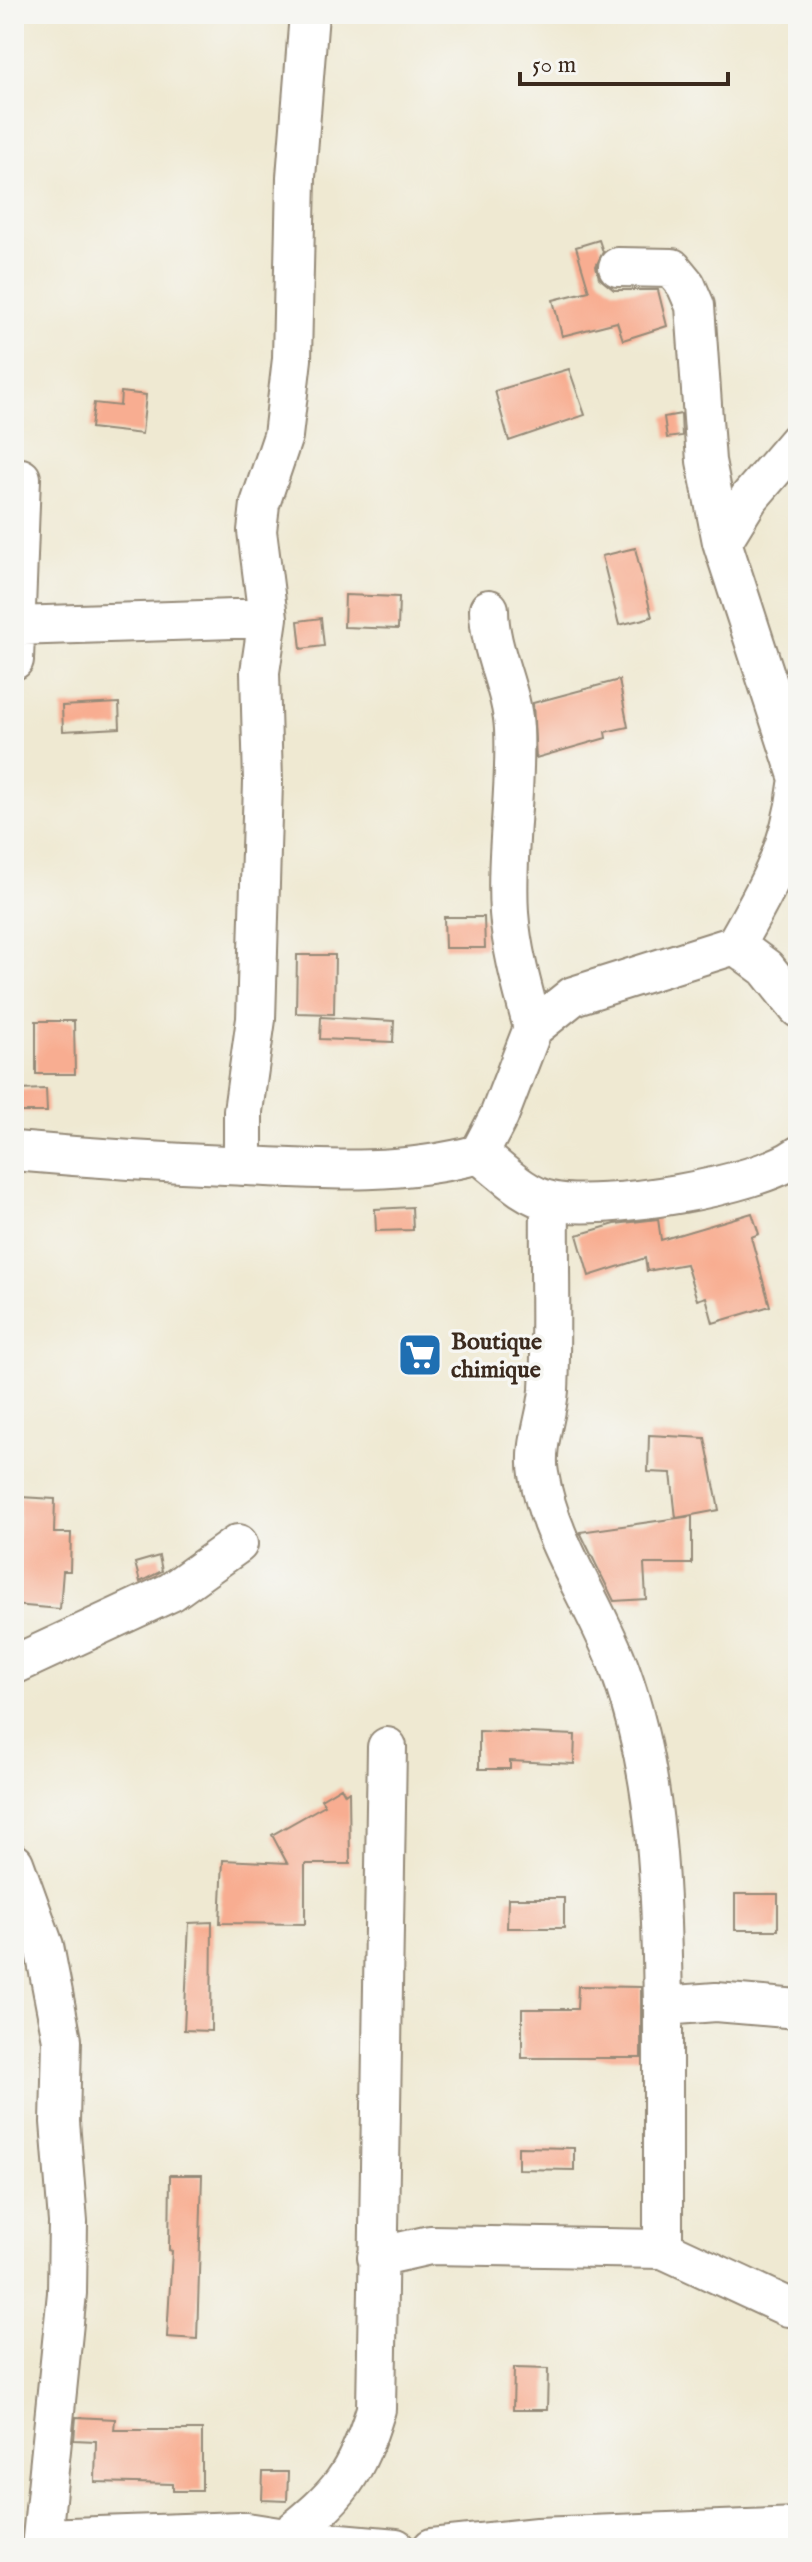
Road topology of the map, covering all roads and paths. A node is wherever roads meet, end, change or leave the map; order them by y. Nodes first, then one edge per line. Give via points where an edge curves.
1 (309, 14) edge
2 (618, 267) dead end
3 (798, 441) edge
4 (21, 478) dead end
5 (722, 542) junction
6 (489, 609) dead end
7 (268, 618) junction
8 (15, 643) edge
9 (798, 776) edge
10 (798, 785) edge
11 (735, 945) junction
12 (798, 1008) edge
13 (533, 1028) junction
14 (14, 1151) edge
15 (479, 1154) junction
16 (798, 1156) edge
17 (243, 1166) junction
18 (550, 1201) junction
19 (238, 1544) dead end
20 (14, 1665) edge
21 (387, 1747) dead end
22 (14, 1863) edge
23 (663, 2006) junction
24 (798, 2009) edge
25 (663, 2249) junction
26 (377, 2257) junction
27 (788, 2307) dead end
28 (798, 2527) edge
29 (285, 2538) junction
30 (608, 2541) edge
31 (41, 2543) edge
32 (325, 2545) edge
33 (396, 2548) edge
34 (432, 2548) edge

1 - 7 street via 296,177 292,359 283,436 260,504 257,531
2 - 5 street via 672,268 695,306 706,461
3 - 5 street via 749,498
4 - 8 street
5 - 9 street
6 - 13 street via 491,641 513,717 509,912 514,959
7 - 8 street
7 - 17 street via 260,672 263,782 256,1019 243,1111
10 - 11 street via 793,826 771,882
11 - 12 street via 766,968
11 - 13 street via 573,996
13 - 15 street
14 - 17 street
15 - 17 street via 440,1165 379,1171
15 - 18 street via 523,1189
16 - 18 street via 765,1174 670,1194 610,1202
18 - 23 street via 549,1394 538,1471 548,1512 619,1667 635,1717 650,1785 661,1896
19 - 20 street via 171,1592
21 - 26 street
22 - 31 street via 44,1946 62,2040 67,2293
23 - 24 street via 716,2002
23 - 25 street
25 - 26 street via 430,2245
25 - 27 street
26 - 29 street via 376,2409 361,2457 330,2502
28 - 30 street
29 - 31 street via 240,2531
29 - 32 street
30 - 34 street
32 - 33 street

